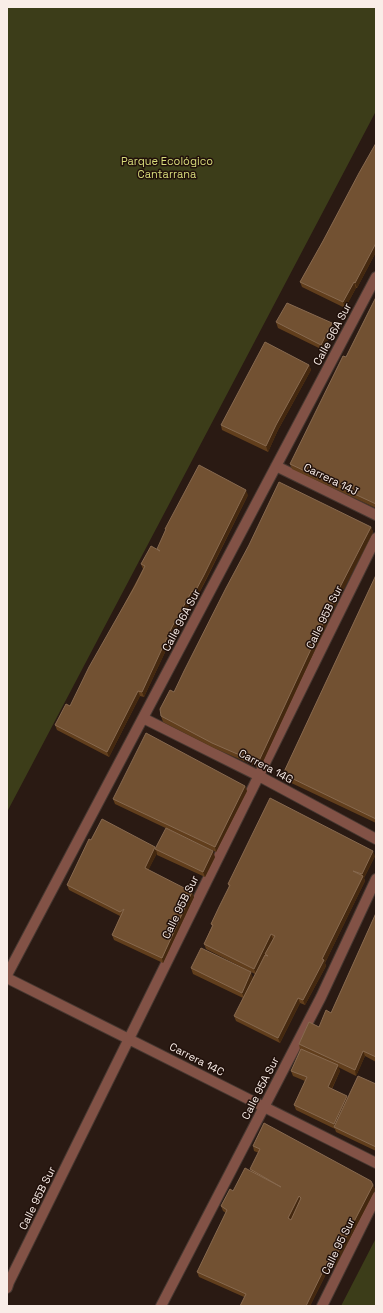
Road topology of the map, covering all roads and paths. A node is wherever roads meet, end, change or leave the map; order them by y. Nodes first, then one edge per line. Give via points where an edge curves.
1 (376, 277) edge
2 (276, 466) junction
3 (376, 515) edge
4 (376, 538) edge
5 (143, 718) junction
6 (259, 776) junction
7 (376, 840) edge
8 (376, 880) edge
9 (7, 976) edge
10 (129, 1038) junction
11 (264, 1106) junction
12 (376, 1163) edge
13 (376, 1197) edge
14 (7, 1288) edge
15 (161, 1306) edge
16 (322, 1306) edge

1 - 2 street, Calle 96A Sur
2 - 3 street, Carrera 14J
2 - 5 street, Calle 96A Sur
4 - 6 street, Calle 95B Sur
5 - 6 street, Carrera 14G
5 - 9 street, Calle 96A Sur
6 - 7 street, Carrera 14G
6 - 10 street, Calle 95B Sur
8 - 11 street, Calle 95A Sur via 321,997
9 - 10 street, Carrera 14C
10 - 11 street, Carrera 14C
10 - 14 street, Calle 95B Sur
11 - 12 street, Carrera 14C
11 - 15 street, Calle 95A Sur
13 - 16 street, Calle 95 Sur

